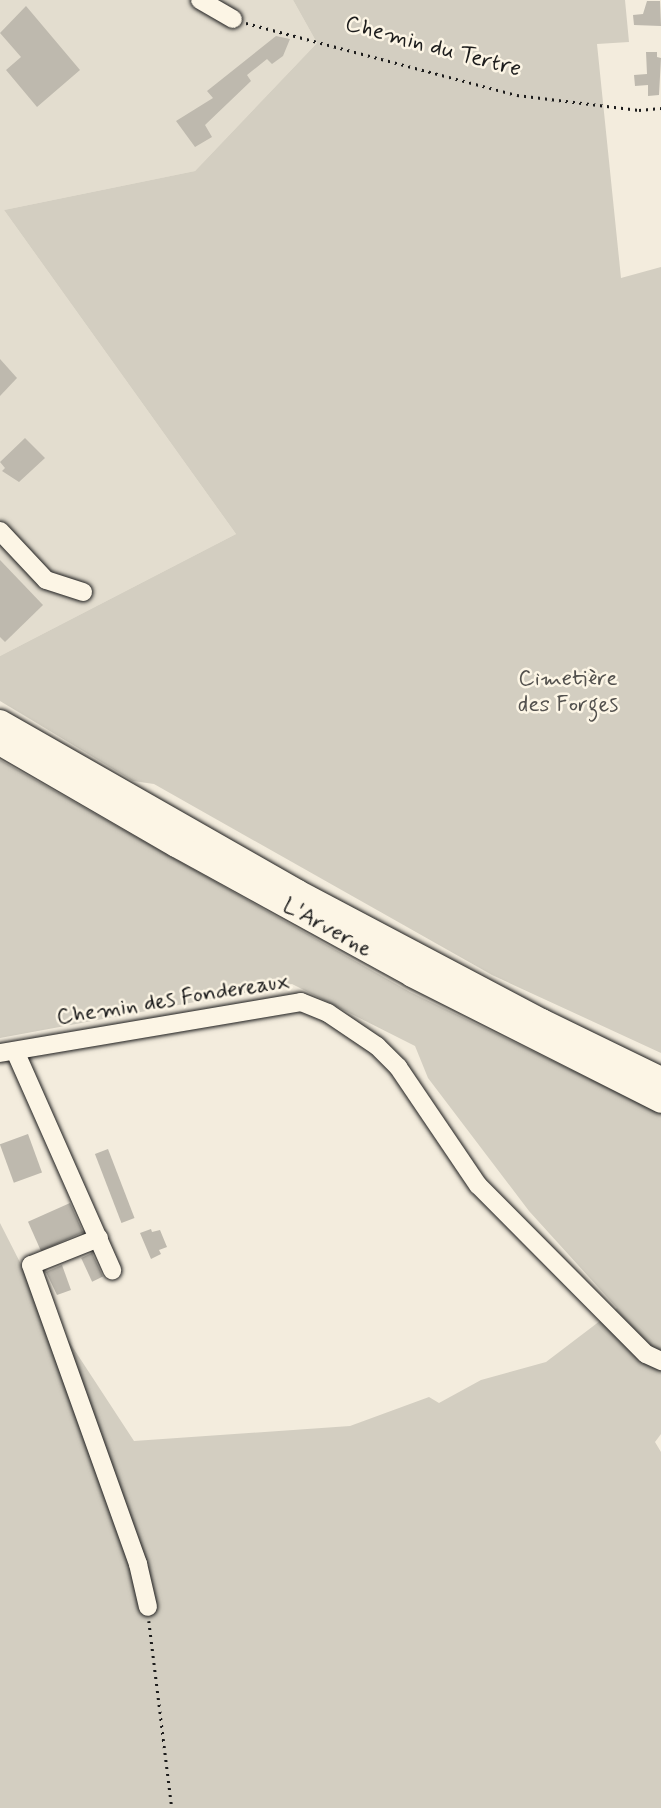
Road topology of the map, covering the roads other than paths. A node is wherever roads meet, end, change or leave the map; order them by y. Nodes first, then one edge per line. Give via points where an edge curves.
1 (200, 0) edge
2 (233, 19) road end
3 (0, 531) edge
4 (83, 592) dead end
5 (0, 722) edge
6 (0, 743) edge
7 (7, 1052) edge
8 (661, 1079) edge
9 (661, 1101) edge
10 (99, 1238) junction
11 (112, 1270) dead end
12 (661, 1361) edge
13 (148, 1607) road end

1 - 2 street
3 - 4 street via 46,580
5 - 8 highway, L'Arverne via 298,892
6 - 9 highway, L'Arverne via 412,975
7 - 10 street
7 - 12 street, Chemin des Fondereaux via 301,1002 328,1013 377,1046 398,1067 478,1185 646,1354
10 - 11 street
10 - 13 street via 31,1265 138,1563

